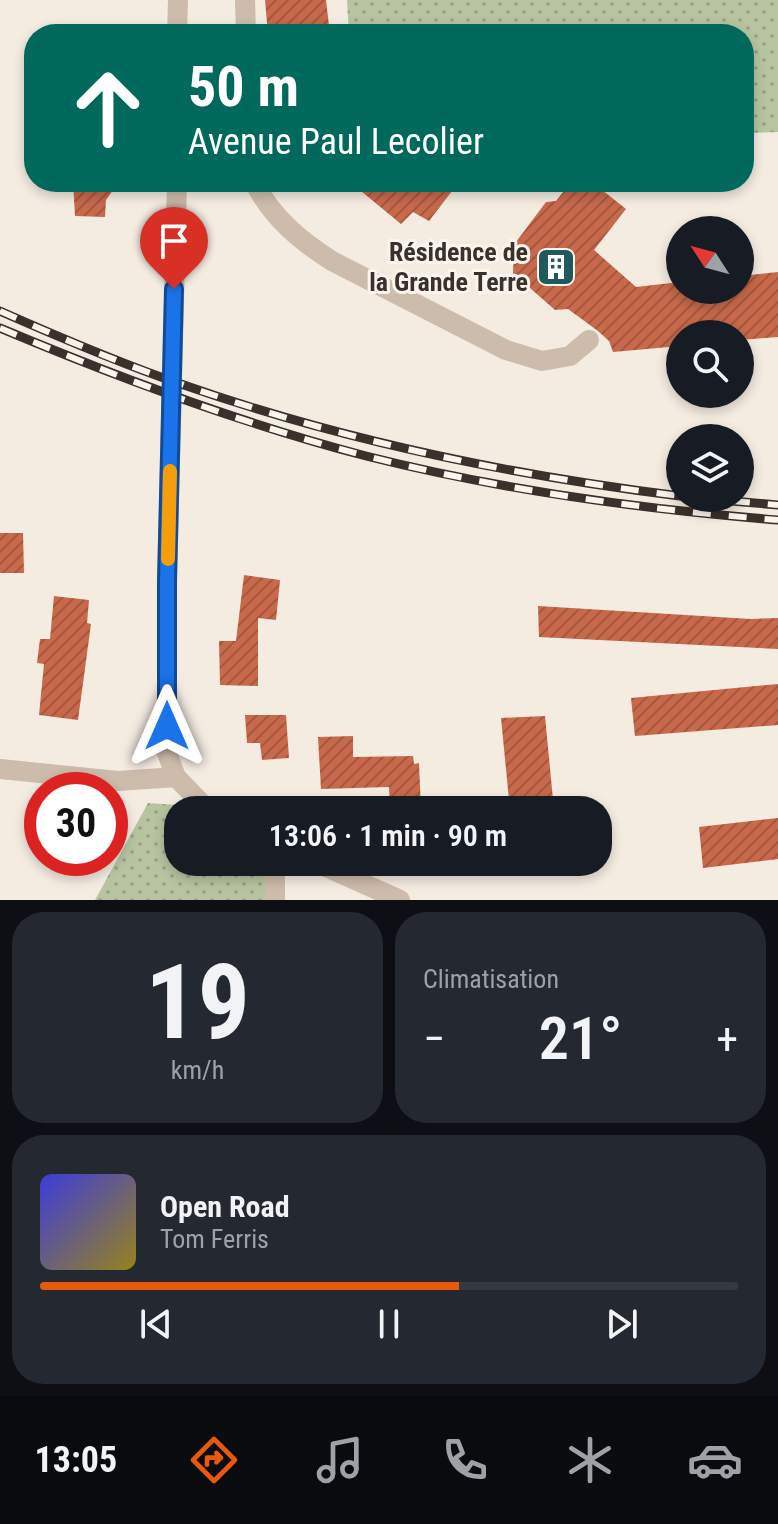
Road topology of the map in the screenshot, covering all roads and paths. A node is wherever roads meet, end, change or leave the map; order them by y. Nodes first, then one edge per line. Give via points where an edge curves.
1 (178, 0) edge
2 (245, 0) edge
3 (177, 24) edge
4 (246, 24) edge
5 (177, 192) edge
6 (259, 192) edge
7 (589, 340) dead end
8 (0, 769) edge
9 (176, 777) junction
10 (194, 796) edge
11 (275, 876) edge
12 (346, 876) edge
13 (275, 900) edge
14 (400, 900) edge

1 - 3 street
2 - 4 street
5 - 9 street via 167,753
6 - 7 street via 284,225 332,261 506,350 542,361 570,356
8 - 9 street via 118,781
9 - 10 street
11 - 13 street
12 - 14 street

